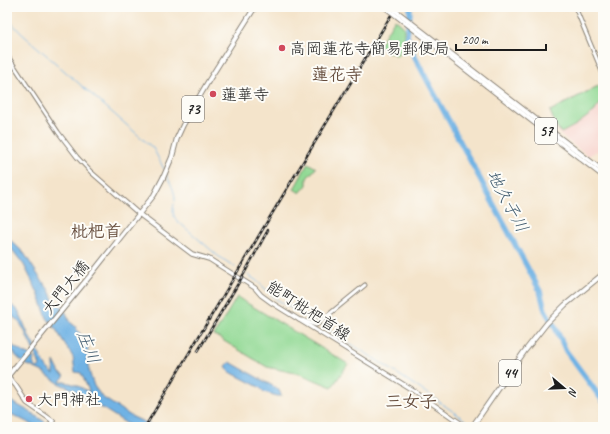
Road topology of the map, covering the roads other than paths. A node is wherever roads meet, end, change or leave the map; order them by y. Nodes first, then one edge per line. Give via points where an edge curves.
1 (254, 7) edge
2 (385, 7) edge
3 (391, 7) edge
4 (575, 7) edge
5 (7, 55) edge
6 (603, 74) edge
7 (488, 85) junction
8 (603, 171) edge
9 (603, 176) edge
10 (137, 216) junction
11 (603, 274) edge
12 (365, 285) dead end
13 (299, 320) junction
14 (8, 374) edge
15 (473, 426) edge
16 (48, 427) edge
17 (466, 427) edge

1 - 10 main road, 73 via 183,125 172,157 154,195
2 - 7 main road, 57, bridge
3 - 7 main road, 57, bridge
4 - 6 street
5 - 10 street via 77,157
7 - 8 main road, 57
7 - 9 main road, 57
10 - 13 main road, 能町枇杷首線 via 192,254 210,259
10 - 14 main road, 大門大橋 / 73
11 - 15 main road, 44 via 566,304 547,324 524,352
12 - 13 street via 317,324
13 - 17 main road, 能町枇杷首線 via 414,390
14 - 16 main road via 28,403 53,421

